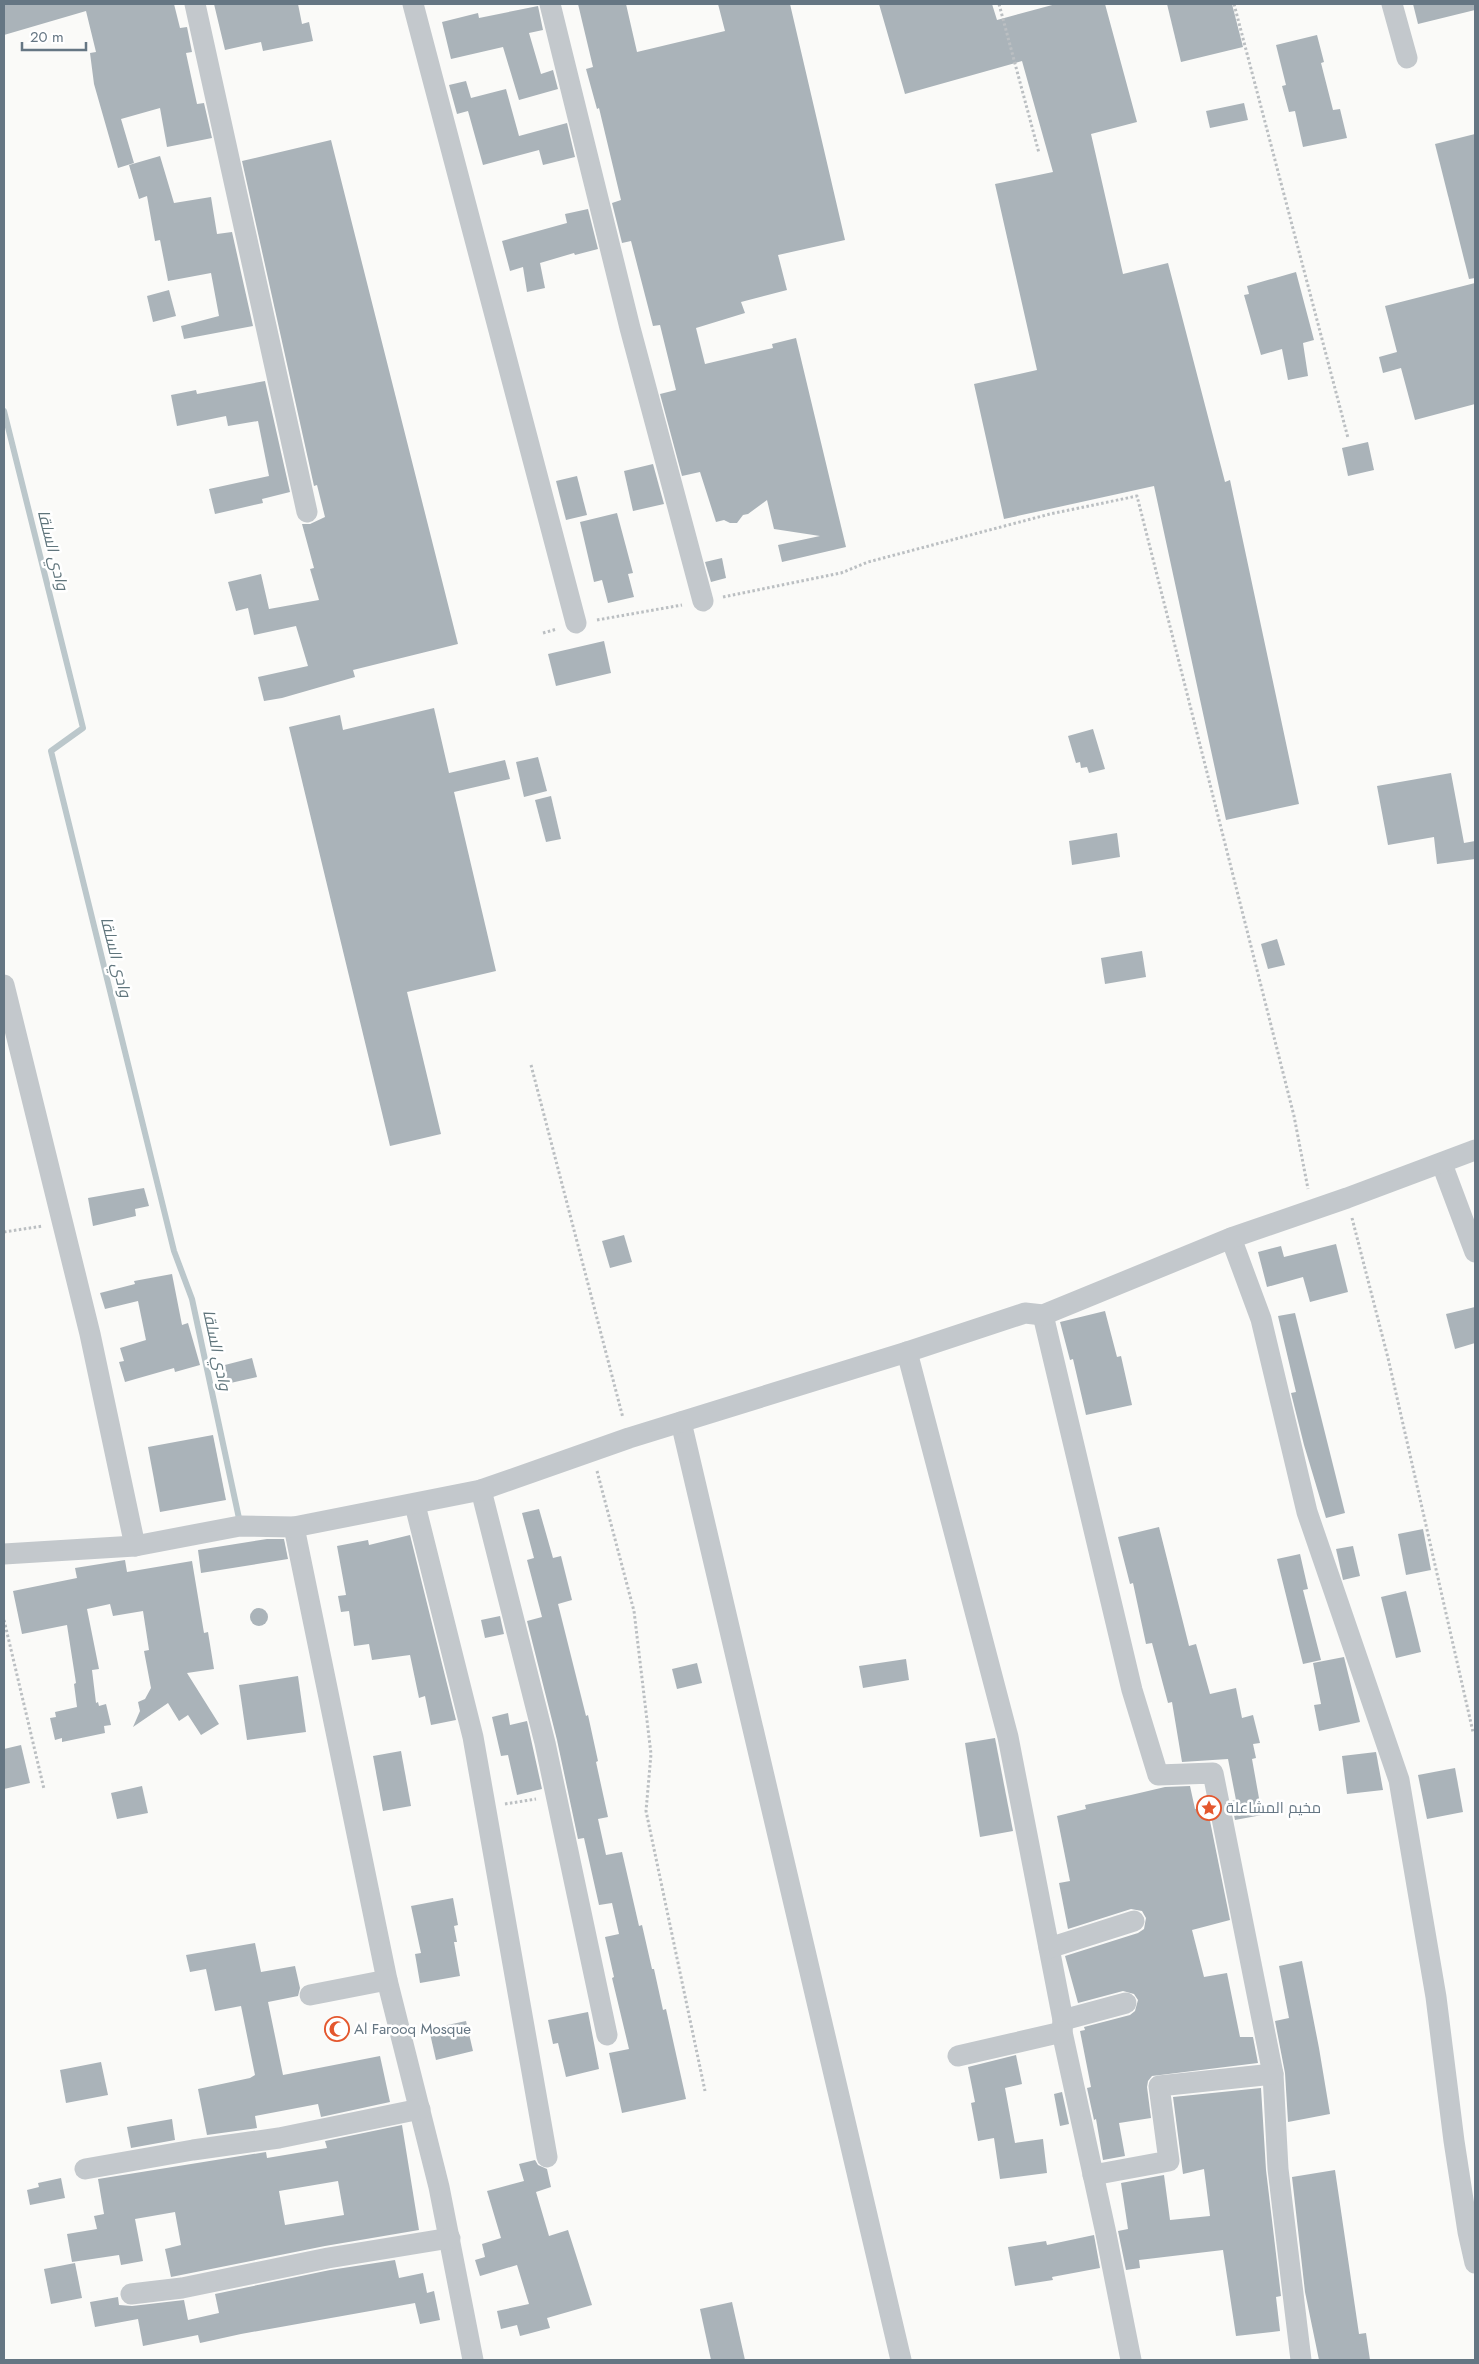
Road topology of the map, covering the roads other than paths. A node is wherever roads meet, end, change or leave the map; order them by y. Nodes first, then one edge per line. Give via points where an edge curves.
1 (195, 4) edge
2 (412, 4) edge
3 (550, 4) edge
4 (1392, 4) edge
5 (1407, 58) dead end
6 (307, 512) dead end
7 (703, 601) road end
8 (576, 623) road end
9 (4, 985) edge
10 (13, 1063) edge
11 (1475, 1150) edge
12 (1442, 1164) junction
13 (1232, 1238) junction
14 (1475, 1252) edge
15 (1043, 1315) junction
16 (907, 1352) junction
17 (681, 1422) junction
18 (481, 1490) junction
19 (415, 1505) junction
20 (294, 1527) junction
21 (136, 1546) junction
22 (4, 1554) edge
23 (1134, 1921) dead end
24 (1049, 1948) junction
25 (387, 1980) junction
26 (310, 1995) dead end
27 (1126, 2004) dead end
28 (1062, 2026) junction
29 (606, 2035) dead end
30 (958, 2056) dead end
31 (1273, 2074) junction
32 (420, 2109) junction
33 (546, 2157) dead end
34 (85, 2170) dead end
35 (1093, 2176) junction
36 (450, 2238) junction
37 (1475, 2263) edge
38 (131, 2294) dead end
39 (473, 2360) edge
40 (901, 2360) edge
41 (1131, 2360) edge
42 (1301, 2360) edge

1 - 6 street
2 - 8 street
3 - 7 street via 630,328
4 - 5 street
9 - 10 street
10 - 21 street via 62,1223 90,1334
11 - 12 street
12 - 13 street
12 - 14 street
13 - 15 street
13 - 37 street via 1261,1319 1307,1512 1399,1780 1436,1997 1454,2140
15 - 16 street via 1025,1313
15 - 31 street via 1132,1690 1158,1775 1213,1773
16 - 17 street
16 - 24 street via 1008,1736
17 - 18 street
17 - 40 street
18 - 19 street
18 - 29 street via 545,1743
19 - 20 street
19 - 33 street via 473,1737
20 - 21 street via 240,1526
20 - 25 street
21 - 22 street via 54,1560
23 - 24 street
24 - 28 street
25 - 26 street
25 - 32 street
27 - 28 street
28 - 30 street
28 - 35 street
31 - 35 street via 1159,2086 1169,2161
31 - 42 street via 1278,2169
32 - 34 street via 278,2138
32 - 36 street
35 - 41 street
36 - 38 street via 328,2258 182,2288
36 - 39 street

